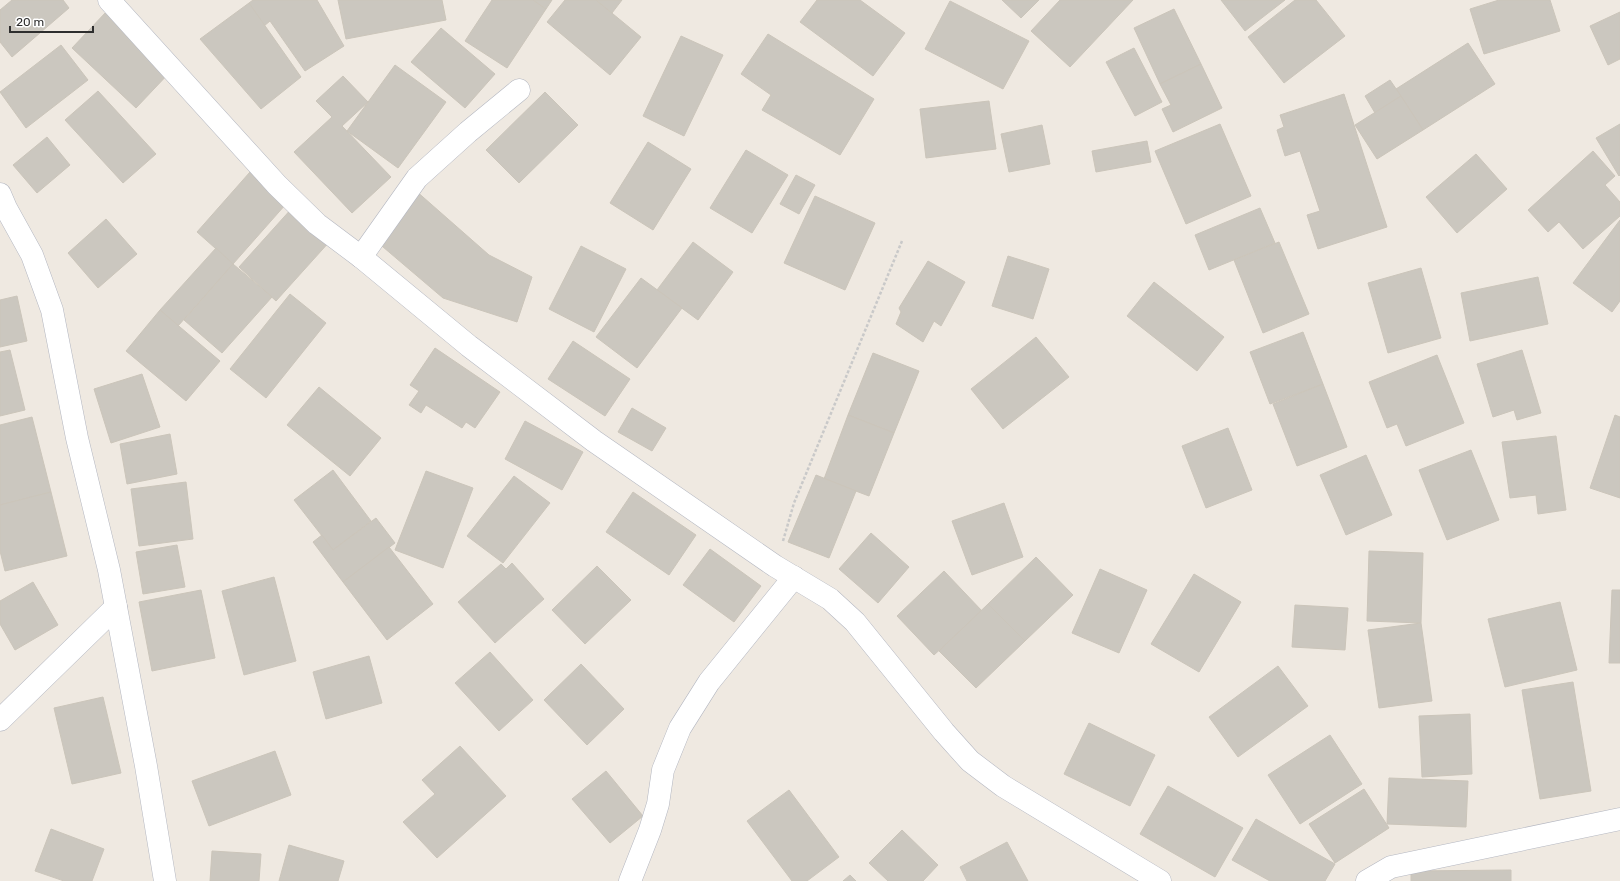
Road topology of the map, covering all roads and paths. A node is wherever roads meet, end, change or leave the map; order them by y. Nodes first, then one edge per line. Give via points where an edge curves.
1 (109, 0) edge
2 (519, 90) dead end
3 (0, 194) edge
4 (902, 241) dead end
5 (361, 257) junction
6 (775, 566) junction
7 (794, 577) junction
8 (116, 607) junction
9 (0, 720) edge
10 (1620, 819) edge
11 (165, 881) edge
12 (630, 881) edge
13 (1160, 881) edge
14 (1367, 881) edge

1 - 5 street via 277,185 317,224
2 - 5 street via 417,178
3 - 8 street via 32,255 52,310 77,438
4 - 6 path via 794,503
5 - 6 street via 469,346 594,441
6 - 7 street
7 - 12 street via 708,682 680,728 663,770 658,804 650,830
7 - 13 street via 830,599 855,622 970,761 1003,786
8 - 9 street
8 - 11 street
10 - 14 street via 1391,867

